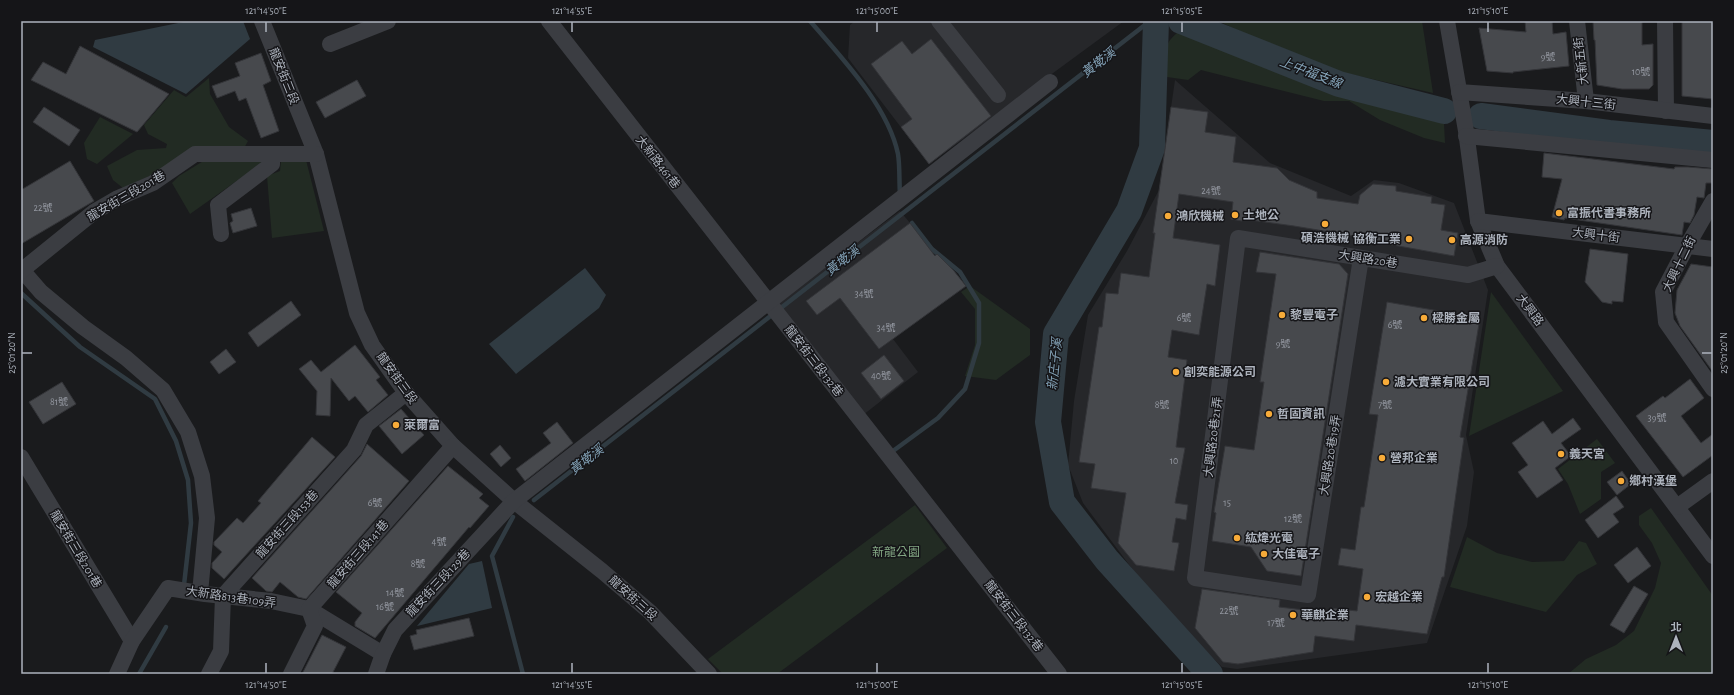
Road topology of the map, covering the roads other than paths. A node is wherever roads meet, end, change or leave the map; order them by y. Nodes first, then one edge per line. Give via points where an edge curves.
1 (262, 21) edge
2 (388, 21) edge
3 (549, 21) edge
4 (939, 21) edge
5 (1447, 21) edge
6 (1576, 21) edge
7 (1665, 21) edge
8 (330, 44) dead end
9 (1050, 82) dead end
10 (1459, 92) junction
11 (998, 95) dead end
12 (1586, 101) junction
13 (1666, 111) junction
14 (1713, 116) edge
15 (1466, 136) junction
16 (316, 154) junction
17 (272, 155) junction
18 (1713, 160) edge
19 (1713, 202) edge
20 (1478, 221) junction
21 (221, 234) dead end
22 (1238, 238) joint
23 (1686, 246) junction
24 (1713, 250) edge
25 (1361, 258) junction
26 (1497, 266) junction
27 (21, 270) edge
28 (767, 302) junction
29 (1713, 389) edge
30 (406, 393) junction
31 (453, 446) junction
32 (21, 457) edge
33 (1713, 481) edge
34 (514, 501) junction
35 (1677, 507) junction
36 (1713, 556) edge
37 (1251, 586) joint
38 (200, 593) junction
39 (223, 596) junction
40 (309, 609) junction
41 (132, 641) junction
42 (382, 654) junction
43 (117, 674) edge
44 (209, 674) edge
45 (291, 674) edge
46 (376, 674) edge
47 (709, 674) edge
48 (1059, 674) edge

1 - 16 street, 龍安街三段
2 - 8 street
3 - 28 street, 大新路461巷
4 - 11 street
5 - 10 street, 大興路
6 - 12 street, 大新五街
7 - 13 street
9 - 28 street
10 - 12 street, 大興十三街
10 - 15 street, 大興路
12 - 13 street, 大興十三街
13 - 14 street, 大興十三街
15 - 18 street
15 - 20 street, 大興路
16 - 17 street, 龍安街三段201巷
16 - 30 street, 龍安街三段 via 357,313 372,345
17 - 21 street via 272,164 218,205
17 - 27 street, 龍安街三段201巷 via 195,154 153,182 94,212
19 - 23 street, 大興十二街
20 - 23 street, 大興十街
20 - 26 street, 大興路
22 - 25 street, 大興路20巷
22 - 37 street, 大興路20巷21弄 via 1195,578
23 - 24 street, 大興十街
23 - 29 street, 大興十二街 via 1662,292 1666,322
25 - 26 street, 大興路20巷 via 1468,275
25 - 37 street, 大興路20巷19弄 via 1308,595
26 - 35 street, 大興路
27 - 38 street via 41,292 163,390 188,432 202,476 207,518
28 - 34 street
28 - 48 street, 龍安街三段132巷
30 - 31 street, 龍安街三段
30 - 39 street, 龍安街三段153巷 via 366,425 354,450
31 - 34 street, 龍安街三段
31 - 40 street, 龍安街三段141巷
32 - 41 street, 龍安街三段201巷
33 - 35 street
34 - 42 street, 龍安街三段129巷 via 395,630
34 - 47 street, 龍安街三段 via 650,612
35 - 36 street, 大興路
38 - 39 street, 大新路813巷109弄
38 - 41 street, 大新路813巷109弄 via 168,588
39 - 40 street, 大新路813巷109弄 via 271,601
39 - 44 street via 221,651
40 - 42 street, 大新路813巷109弄
40 - 45 street via 315,626
41 - 43 street, 大新路813巷109弄
42 - 46 street, 龍安街三段129巷

